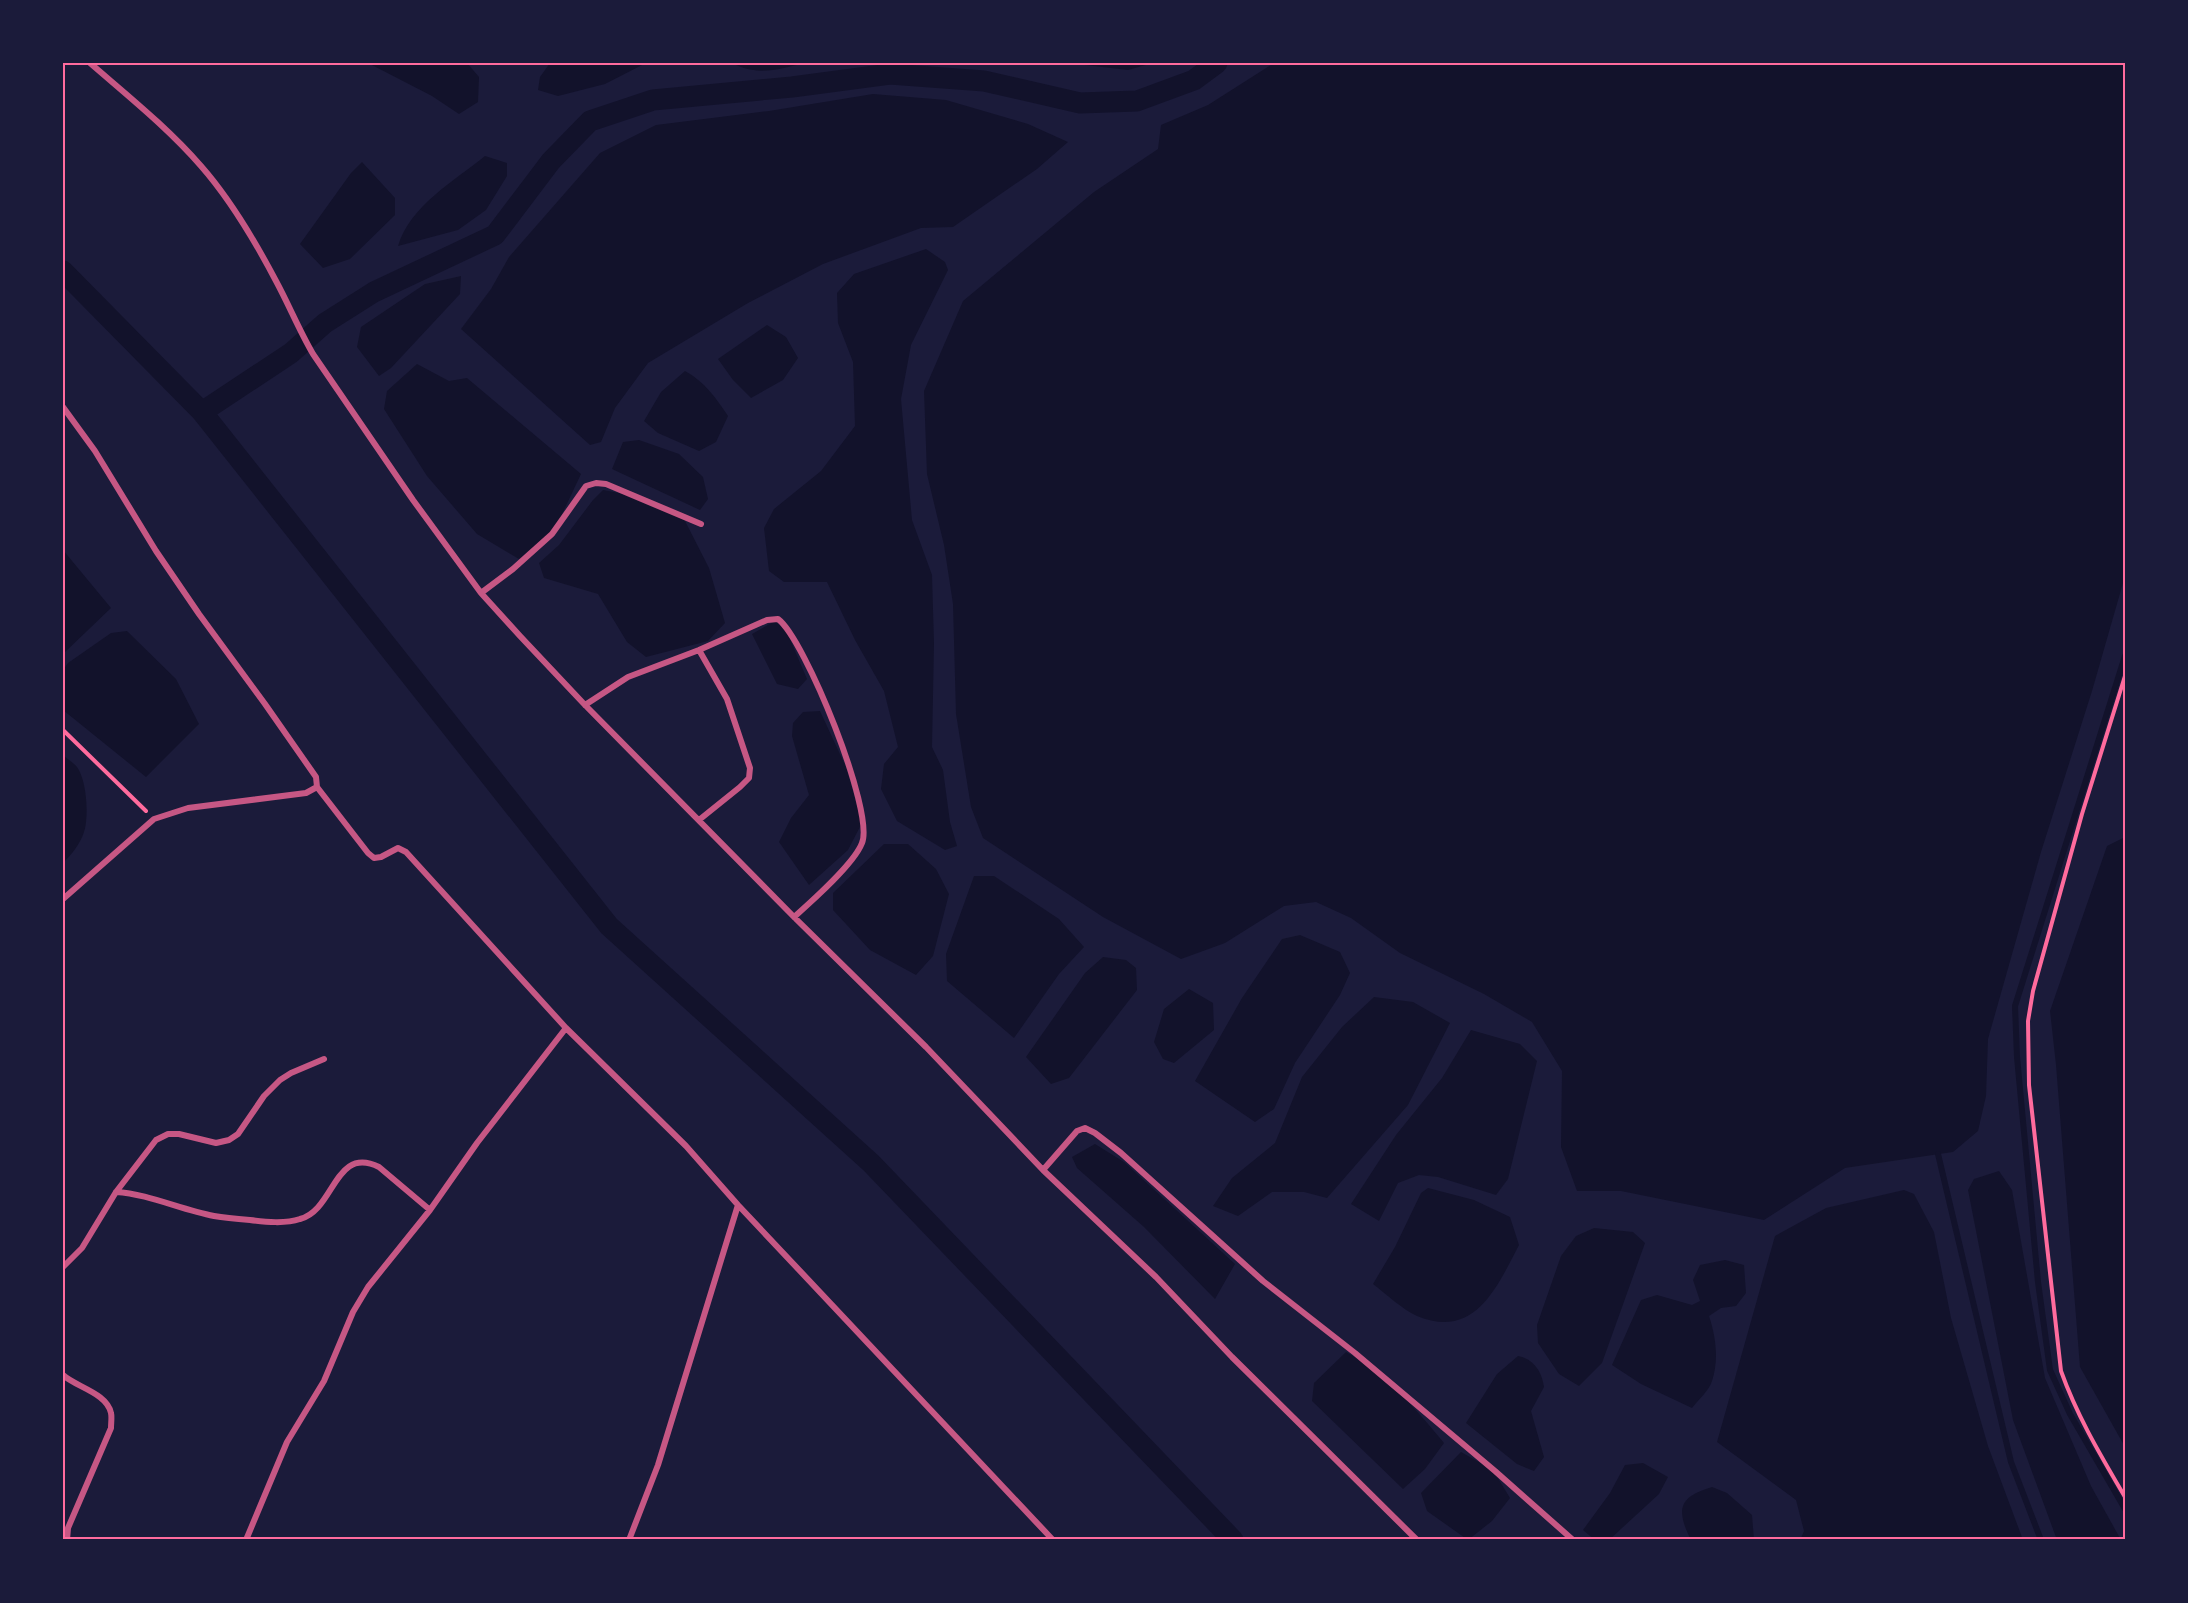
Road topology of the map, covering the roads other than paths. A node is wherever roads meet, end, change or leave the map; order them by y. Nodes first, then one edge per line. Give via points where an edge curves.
1 (90, 63) edge
2 (63, 407) edge
3 (701, 524) dead end
4 (481, 593) junction
5 (699, 650) junction
6 (585, 705) junction
7 (317, 787) junction
8 (699, 820) junction
9 (63, 899) edge
10 (794, 918) junction
11 (566, 1028) junction
12 (324, 1059) dead end
13 (1042, 1170) junction
14 (116, 1192) junction
15 (738, 1205) junction
16 (430, 1210) junction
17 (63, 1267) edge
18 (63, 1375) edge
19 (66, 1540) edge
20 (246, 1540) edge
21 (629, 1540) edge
22 (1053, 1540) edge
23 (1417, 1540) edge
24 (1573, 1540) edge

1 - 4 street via 202,166 276,281 313,354
2 - 7 street via 199,615 316,777
3 - 4 street via 606,484 586,486 552,534
4 - 6 street
5 - 6 street via 628,677
5 - 8 street via 728,699 750,768 749,778
5 - 10 street via 767,620 778,619 786,625 828,712 851,772 865,825 862,843 848,864
6 - 8 street
7 - 9 street via 306,793 188,808 154,819
7 - 11 street via 374,858 398,848 406,852
8 - 10 street
10 - 13 street via 926,1047
11 - 15 street via 686,1146
11 - 16 street
12 - 14 street via 280,1080 238,1134 223,1143 179,1134 162,1136
13 - 23 street via 1156,1277
13 - 24 street via 1077,1131 1085,1128 1095,1133 1263,1281 1355,1353
14 - 16 street via 213,1216 263,1222 300,1220 321,1205 342,1171 356,1163 369,1162
14 - 17 street via 81,1248
15 - 21 street via 658,1465
15 - 22 street
16 - 20 street via 368,1287 353,1312 324,1380 287,1442
18 - 19 street via 96,1395 111,1412 111,1428

